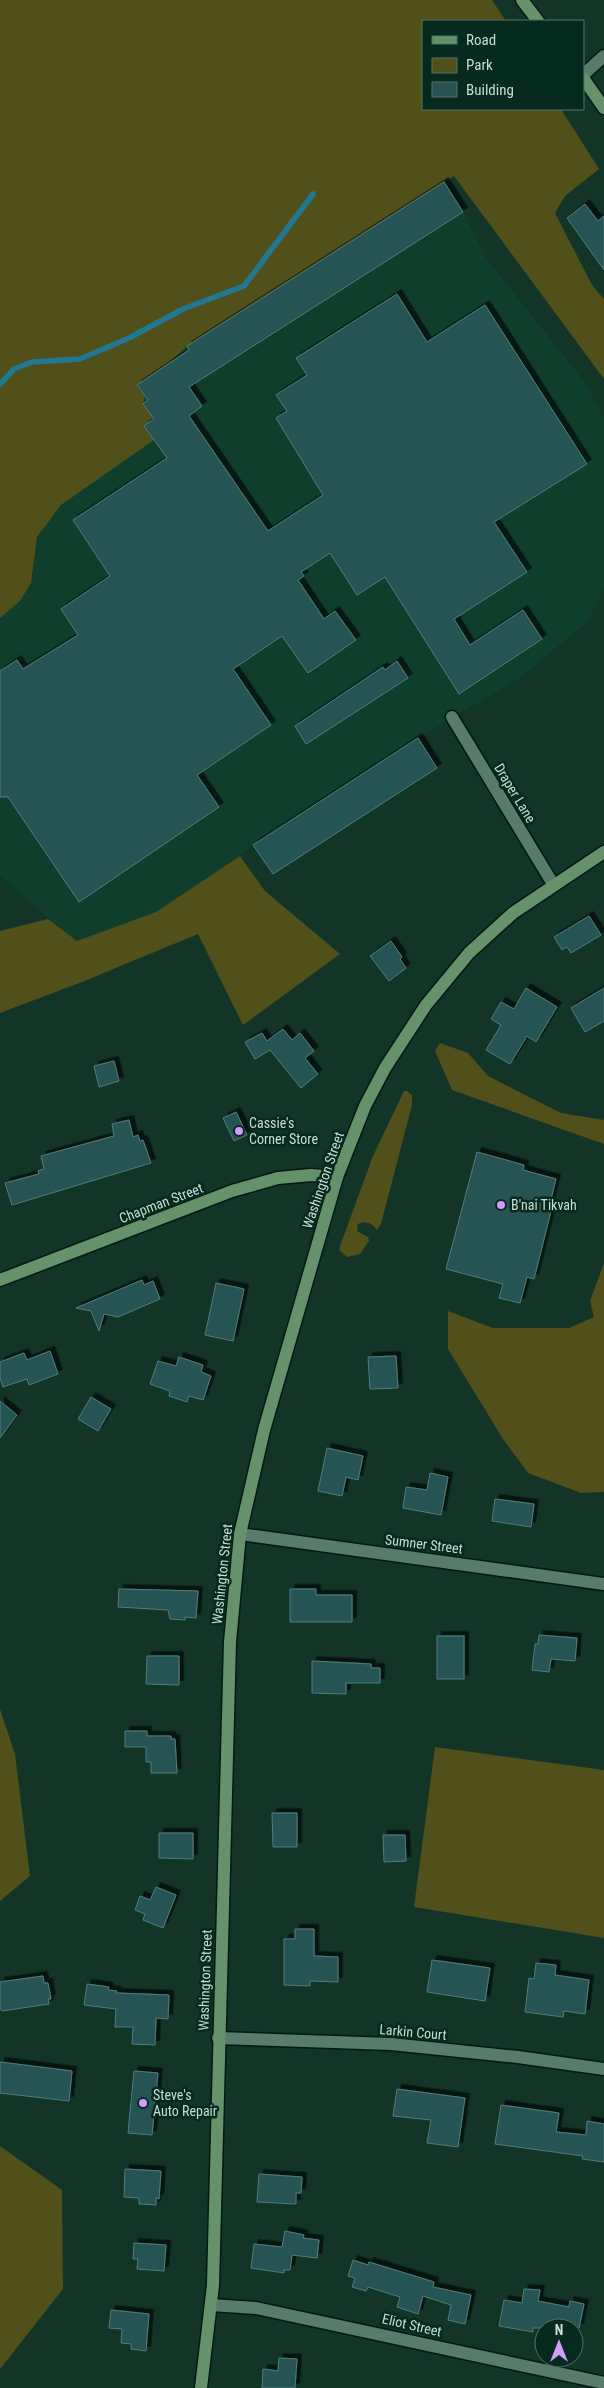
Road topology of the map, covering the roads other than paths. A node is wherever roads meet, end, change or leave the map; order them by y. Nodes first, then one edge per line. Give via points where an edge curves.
1 (522, 0) edge
2 (537, 20) edge
3 (604, 56) edge
4 (584, 75) edge
5 (584, 78) edge
6 (604, 108) edge
7 (452, 717) dead end
8 (604, 852) edge
9 (553, 884) junction
10 (337, 1177) junction
11 (0, 1280) edge
12 (240, 1534) junction
13 (604, 1584) edge
14 (218, 2038) junction
15 (604, 2069) edge
16 (211, 2305) junction
17 (604, 2383) edge
18 (200, 2388) edge

1 - 2 main road
3 - 4 street
5 - 6 main road
7 - 9 street, Draper Lane
8 - 9 main road, Washington Street
9 - 10 main road, Washington Street via 513,913 469,953 426,1005 365,1106
10 - 11 main road, Chapman Street via 278,1178 232,1191
10 - 12 main road, Washington Street via 264,1430
12 - 13 street, Sumner Street
12 - 14 main road, Washington Street via 230,1642
14 - 15 street, Larkin Court via 391,2044
14 - 16 main road, Washington Street
16 - 17 street, Eliot Street via 256,2308
16 - 18 main road, Washington Street

